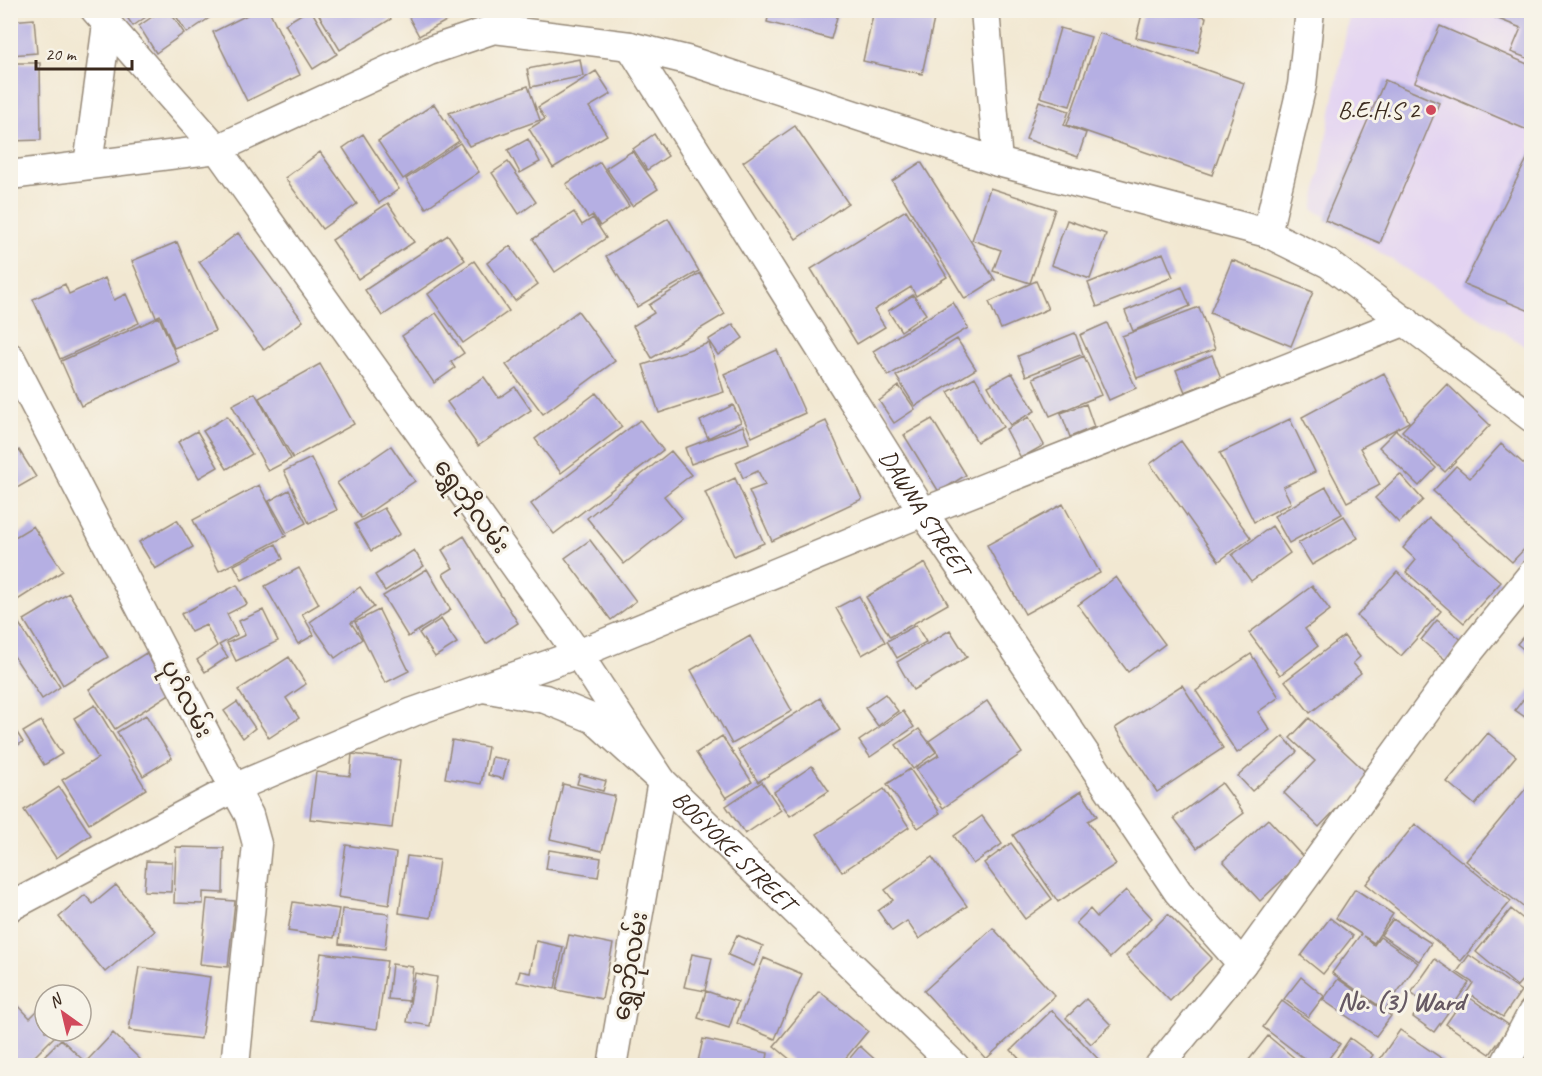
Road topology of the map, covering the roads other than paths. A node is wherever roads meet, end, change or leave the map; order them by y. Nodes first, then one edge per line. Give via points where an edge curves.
1 (985, 10) edge
2 (1310, 10) edge
3 (101, 17) edge
4 (492, 20) edge
5 (630, 46) junction
6 (217, 149) junction
7 (998, 162) junction
8 (88, 165) junction
9 (10, 175) edge
10 (1267, 233) junction
11 (1406, 321) junction
12 (10, 357) edge
13 (1532, 418) edge
14 (923, 512) junction
15 (1532, 574) edge
16 (578, 654) junction
17 (480, 688) junction
18 (662, 781) junction
19 (234, 788) junction
20 (10, 908) edge
21 (1242, 964) junction
22 (1532, 1013) edge
23 (236, 1065) edge
24 (612, 1065) edge
25 (955, 1065) edge
26 (1159, 1065) edge
27 (1504, 1065) edge

1 - 7 street
2 - 10 street via 1302,86
3 - 6 street, ရွှေဘိုလမ်း
3 - 8 street
4 - 5 street
4 - 6 street
5 - 7 street via 687,60
5 - 14 street, DAWNA STREET
6 - 8 street
6 - 16 street, ရွှေဘိုလမ်း
7 - 10 street
8 - 9 street
10 - 11 street via 1329,264
11 - 13 street
11 - 14 street
12 - 19 street, ပုဂံလမ်း
14 - 16 street
14 - 21 street, DAWNA STREET via 1178,892
15 - 21 street via 1469,652
16 - 17 street
16 - 18 street, ရွှေဘိုလမ်း
17 - 18 street, BOGYOKE STREET via 545,699 594,719
17 - 19 street via 412,712
18 - 24 street, ရွှေဘိုလမ်း
18 - 25 street, BOGYOKE STREET
19 - 20 street
19 - 23 street, ပုဂံလမ်း via 249,815 257,844
21 - 26 street
22 - 27 street

